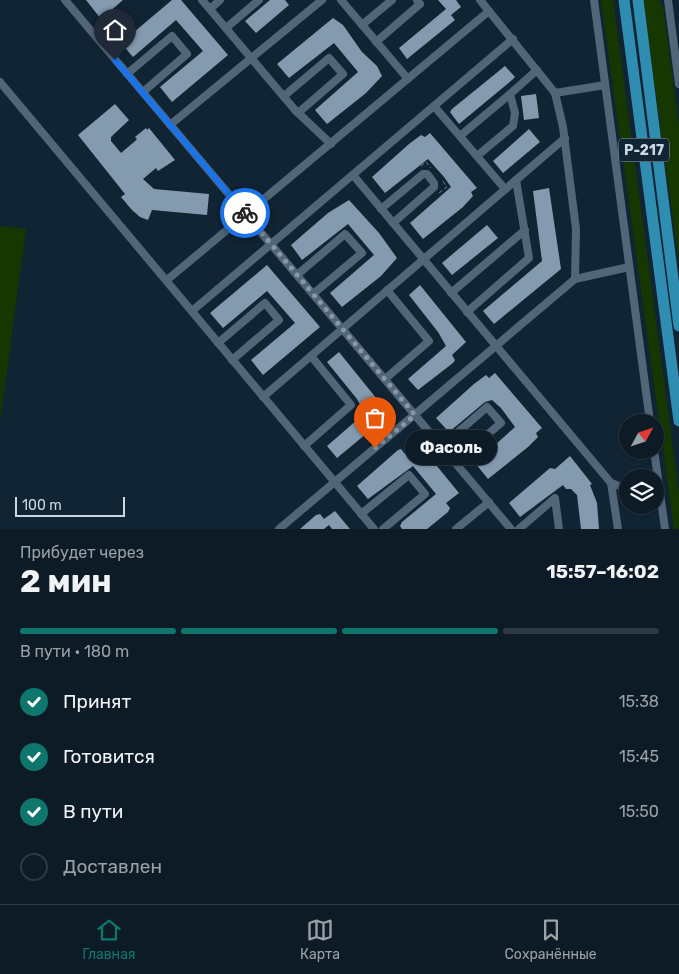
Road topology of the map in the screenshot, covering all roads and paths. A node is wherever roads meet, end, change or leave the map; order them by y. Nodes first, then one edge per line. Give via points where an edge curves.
1 (66, 0) edge
2 (202, 0) edge
3 (220, 0) edge
4 (259, 0) edge
5 (322, 0) edge
6 (340, 0) edge
7 (392, 0) edge
8 (417, 0) edge
9 (480, 0) edge
10 (594, 0) edge
11 (624, 0) edge
12 (638, 0) edge
13 (668, 0) edge
14 (210, 9) junction
15 (490, 11) junction
16 (362, 25) junction
17 (226, 28) junction
18 (513, 39) junction
19 (376, 42) junction
20 (252, 58) junction
21 (537, 70) junction
22 (127, 74) junction
23 (408, 79) junction
24 (0, 82) edge
25 (679, 84) edge
26 (606, 85) junction
27 (143, 92) junction
28 (556, 93) junction
29 (510, 94) junction
30 (284, 96) junction
31 (434, 106) junction
32 (298, 113) junction
33 (170, 125) junction
34 (460, 136) junction
35 (565, 138) junction
36 (331, 144) junction
37 (478, 156) junction
38 (353, 175) junction
39 (516, 180) junction
40 (506, 189) junction
41 (381, 209) junction
42 (247, 215) junction
43 (393, 223) junction
44 (525, 230) junction
45 (272, 244) junction
46 (424, 260) junction
47 (629, 267) junction
48 (297, 275) junction
49 (575, 279) junction
50 (167, 280) junction
51 (387, 290) junction
52 (451, 293) junction
53 (314, 294) junction
54 (192, 312) junction
55 (467, 312) junction
56 (679, 326) edge
57 (342, 329) junction
58 (218, 343) junction
59 (495, 346) junction
60 (310, 356) junction
61 (232, 360) junction
62 (385, 379) junction
63 (263, 397) junction
64 (649, 414) edge
65 (415, 415) junction
66 (679, 421) edge
67 (304, 446) junction
68 (442, 446) junction
69 (455, 462) junction
70 (335, 482) junction
71 (611, 483) junction
72 (619, 486) edge
73 (489, 502) junction
74 (362, 514) junction
75 (661, 514) edge
76 (279, 529) edge
77 (374, 529) edge
78 (382, 529) edge
79 (456, 529) edge
80 (511, 529) edge
81 (518, 529) edge
82 (559, 529) edge
83 (618, 529) edge
84 (665, 529) edge

1 - 22 street
2 - 14 street
3 - 14 street
4 - 17 street
5 - 20 street
6 - 16 street
7 - 16 street
8 - 19 street via 420,4
9 - 15 street
10 - 26 street
11 - 66 highway, Р-217
12 - 56 highway, Р-217
13 - 25 street
14 - 17 street
15 - 18 street
15 - 23 street
16 - 19 street
17 - 20 street
18 - 21 street
18 - 31 street
19 - 23 street
20 - 30 street
20 - 33 street
21 - 28 street
21 - 29 street
22 - 27 street
22 - 27 street via 172,36 188,54
23 - 36 street
24 - 50 street
26 - 28 street
26 - 47 street
27 - 33 street
28 - 35 street
29 - 34 street
29 - 37 street via 515,113 513,126
30 - 32 street
30 - 32 street via 329,58 343,74
31 - 34 street
31 - 38 street
32 - 36 street
33 - 42 street
34 - 37 street
35 - 39 street
35 - 49 street via 576,229
36 - 42 street
37 - 40 street
38 - 41 street
38 - 45 street
39 - 40 street
39 - 44 street
40 - 46 street
41 - 43 street
41 - 43 street via 422,174 427,174 434,187
42 - 45 street
42 - 50 street
43 - 46 street
44 - 52 street
44 - 55 street via 529,258
45 - 48 street
45 - 54 street
46 - 51 street
46 - 52 street
47 - 49 street
47 - 64 street
48 - 53 street
48 - 53 street via 345,234 362,253
49 - 59 street
50 - 54 street
51 - 57 street
51 - 62 street via 429,341
52 - 55 street
53 - 57 street
54 - 58 street
55 - 59 street
57 - 60 street
57 - 62 street
58 - 61 street
58 - 61 street via 265,303 279,320
59 - 65 street
59 - 71 street
60 - 63 street
60 - 67 street via 351,405
61 - 63 street
62 - 65 street
63 - 67 street
65 - 68 street
65 - 70 street
67 - 70 street
68 - 69 street
68 - 69 street via 487,407 501,422
69 - 73 street
70 - 74 street
70 - 76 street
71 - 72 street
71 - 83 street
73 - 79 street
73 - 80 street
74 - 77 street
74 - 78 street via 409,474 425,494
75 - 84 street
81 - 82 street via 555,498

